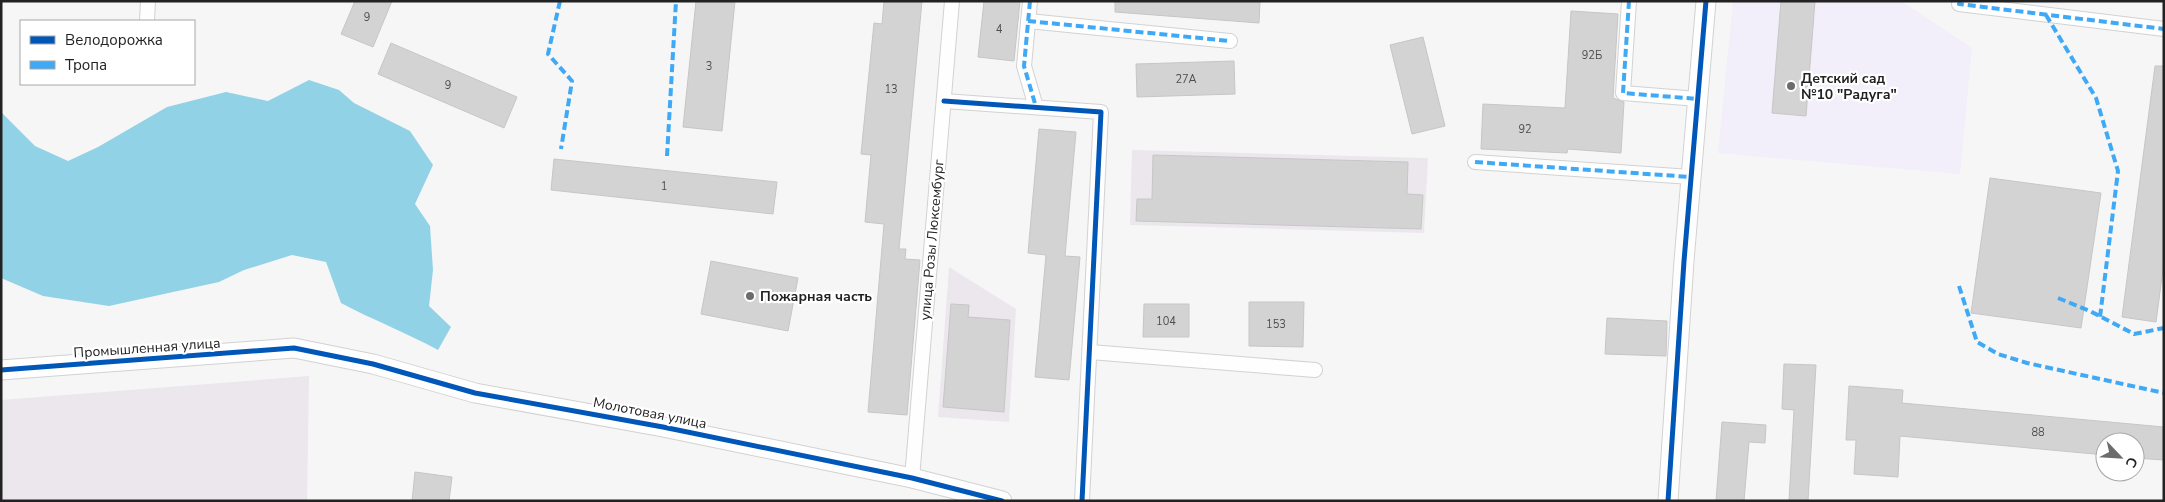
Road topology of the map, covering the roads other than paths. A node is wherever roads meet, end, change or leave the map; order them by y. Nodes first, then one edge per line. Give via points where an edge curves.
1 (148, 1) edge
2 (952, 1) edge
3 (1030, 1) edge
4 (1629, 1) edge
5 (1706, 1) edge
6 (1959, 4) dead end
7 (147, 20) edge
8 (1028, 21) junction
9 (2164, 29) edge
10 (1230, 41) dead end
11 (1698, 99) junction
12 (944, 101) junction
13 (1036, 107) junction
14 (1475, 162) dead end
15 (1691, 177) junction
16 (294, 348) joint
17 (1090, 352) junction
18 (1, 370) edge
19 (1315, 370) dead end
20 (912, 478) junction
21 (1002, 501) edge
22 (1082, 501) edge
23 (1668, 501) edge

1 - 7 street
2 - 12 street, улица Розы Люксембург
3 - 8 street
4 - 11 street via 1624,93
5 - 11 street
6 - 9 street
8 - 10 street
8 - 13 street via 1024,66
11 - 15 street
12 - 13 street
12 - 20 street, улица Розы Люксембург
13 - 17 street via 1101,112
14 - 15 street
15 - 23 street
16 - 18 street, Промышленная улица
16 - 20 street, Молотовая улица via 373,364 475,393 663,426
17 - 19 street
17 - 22 street
20 - 21 street, Молотовая улица

